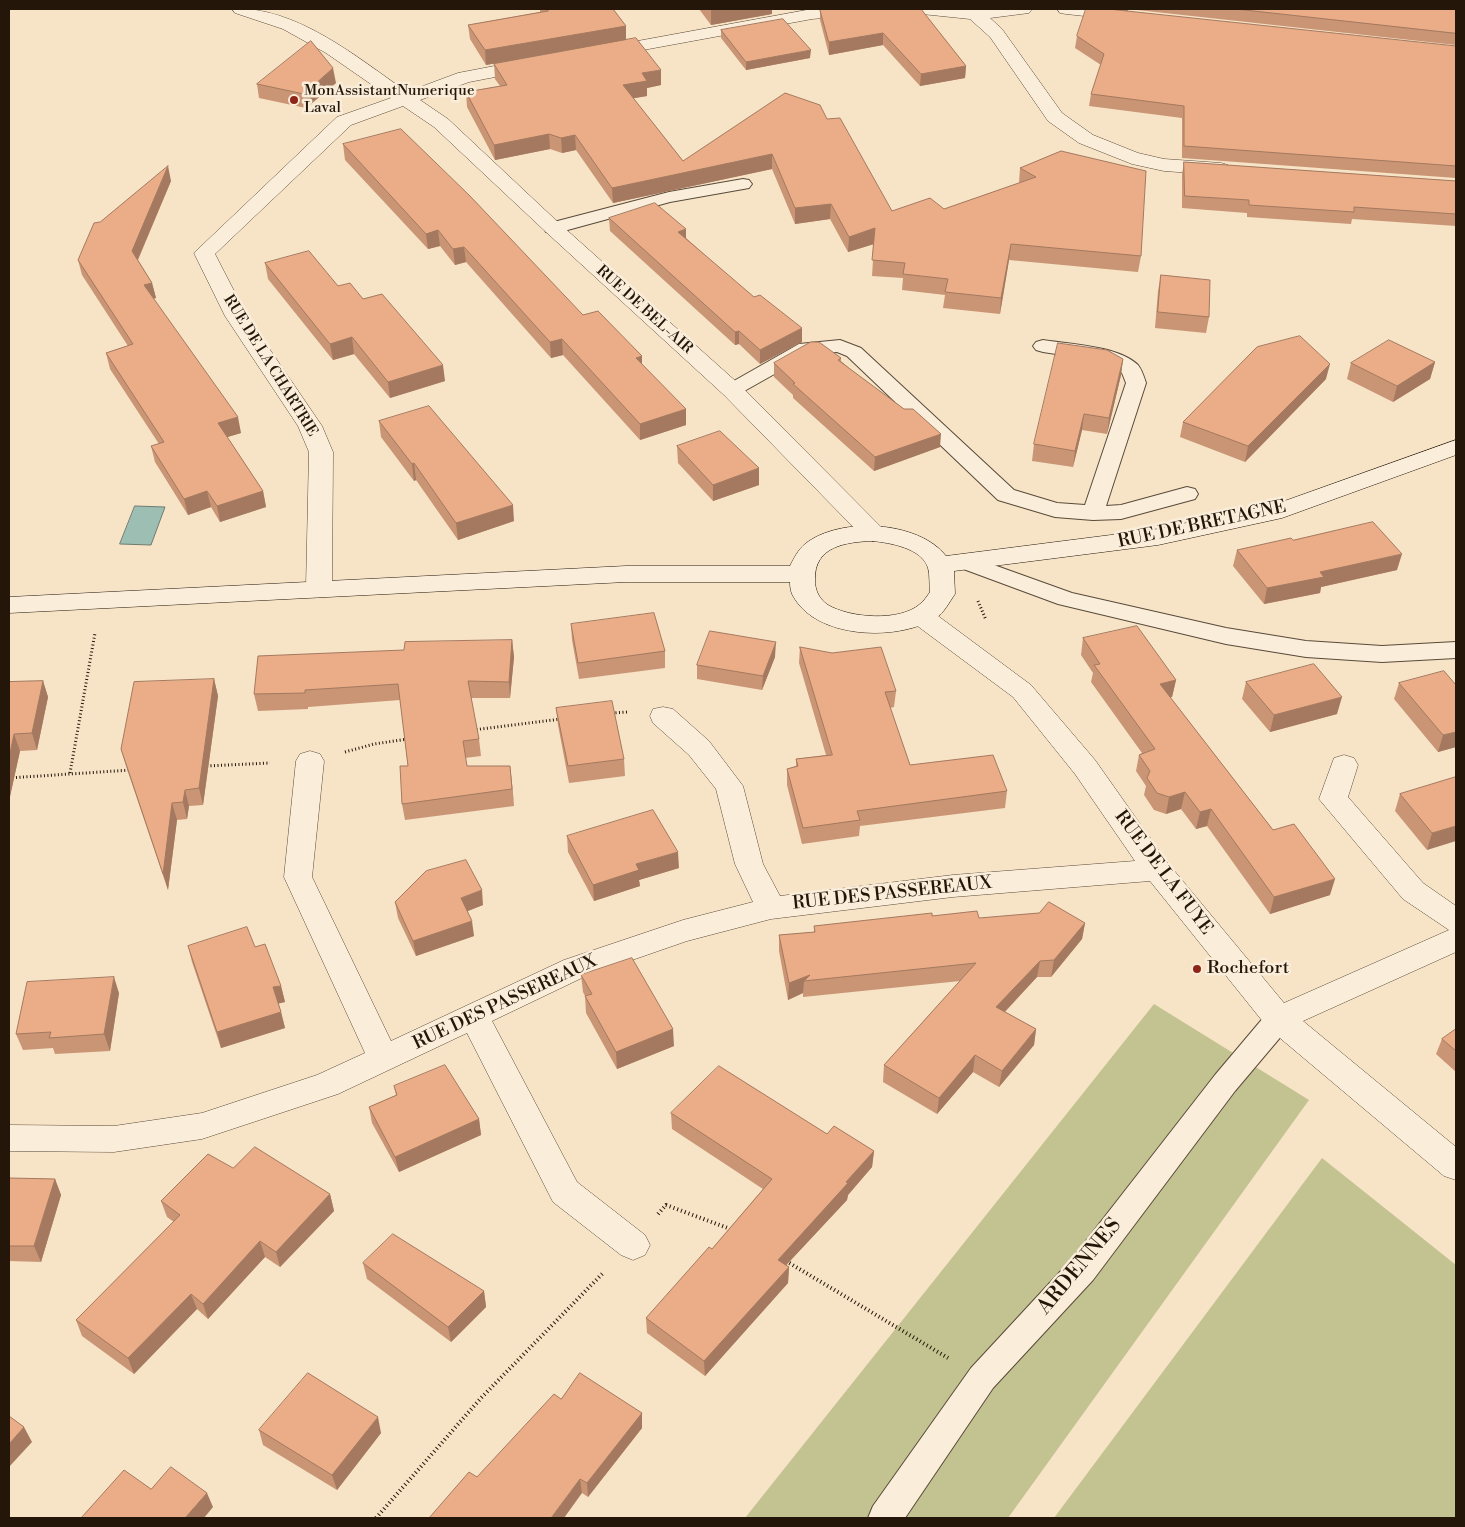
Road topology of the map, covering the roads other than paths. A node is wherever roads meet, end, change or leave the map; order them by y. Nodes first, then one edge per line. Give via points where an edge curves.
1 (241, 9) edge
2 (870, 9) edge
3 (922, 9) edge
4 (1023, 9) edge
5 (1066, 9) edge
6 (975, 14) junction
7 (1144, 17) edge
8 (590, 54) edge
9 (552, 61) edge
10 (403, 99) junction
11 (1242, 171) edge
12 (743, 184) dead end
13 (553, 228) junction
14 (1043, 346) dead end
15 (732, 390) junction
16 (1456, 447) edge
17 (1187, 494) dead end
18 (1093, 513) junction
19 (873, 533) junction
20 (966, 562) junction
21 (940, 565) junction
22 (800, 574) junction
23 (319, 588) junction
24 (9, 605) edge
25 (921, 616) junction
26 (1456, 650) edge
27 (664, 716) dead end
28 (310, 761) dead end
29 (1344, 765) dead end
30 (1158, 870) junction
31 (771, 908) junction
32 (1456, 921) edge
33 (1456, 939) edge
34 (473, 1016) junction
35 (1279, 1019) junction
36 (384, 1059) junction
37 (9, 1138) edge
38 (1456, 1166) edge
39 (633, 1245) road end
40 (885, 1518) edge

1 - 10 street, RUE DE BEL-AIR via 289,25 358,66
2 - 8 street via 812,14
3 - 6 street
4 - 6 street
5 - 7 street
6 - 11 street via 996,33 1055,117 1086,139 1132,158 1156,163
9 - 10 street via 465,77
10 - 13 street, RUE DE BEL-AIR via 441,123
10 - 23 street, RUE DE LA CHARTRIE via 344,121 204,253 236,316 310,426 321,452
12 - 13 lane via 669,197
13 - 15 street, RUE DE BEL-AIR
14 - 18 lane via 1120,362 1132,370 1136,383
15 - 18 lane via 806,348 840,346 854,352 1006,495 1055,510
15 - 19 street, RUE DE BEL-AIR
16 - 20 street, RUE DE BRETAGNE via 1282,510 1158,537
17 - 18 lane via 1121,512
19 - 21 street via 914,543 929,552
19 - 22 street via 855,534 823,544 811,552
20 - 21 street, RUE DE BRETAGNE
20 - 26 lane via 1066,599 1226,636 1306,649 1382,654
21 - 25 street via 944,587 940,598
22 - 23 street via 626,574
22 - 25 street via 801,588 809,601 822,612 840,620 882,626
23 - 24 street
25 - 30 street, RUE DE LA FUYE via 1022,691 1085,766
27 - 31 street via 699,748 729,786 748,864
28 - 36 street via 298,877
29 - 32 street via 1333,799 1413,891
30 - 31 street, RUE DES PASSEREAUX via 953,886
30 - 35 street, RUE DE LA FUYE
31 - 34 street, RUE DES PASSEREAUX via 683,931 575,968
33 - 35 street
34 - 36 street, RUE DES PASSEREAUX
34 - 39 street via 565,1192
35 - 38 street, RUE DE LA FUYE
35 - 40 lane, ARDENNES via 1082,1270 982,1378
36 - 37 street, RUE DES PASSEREAUX via 327,1085 202,1126 114,1139

